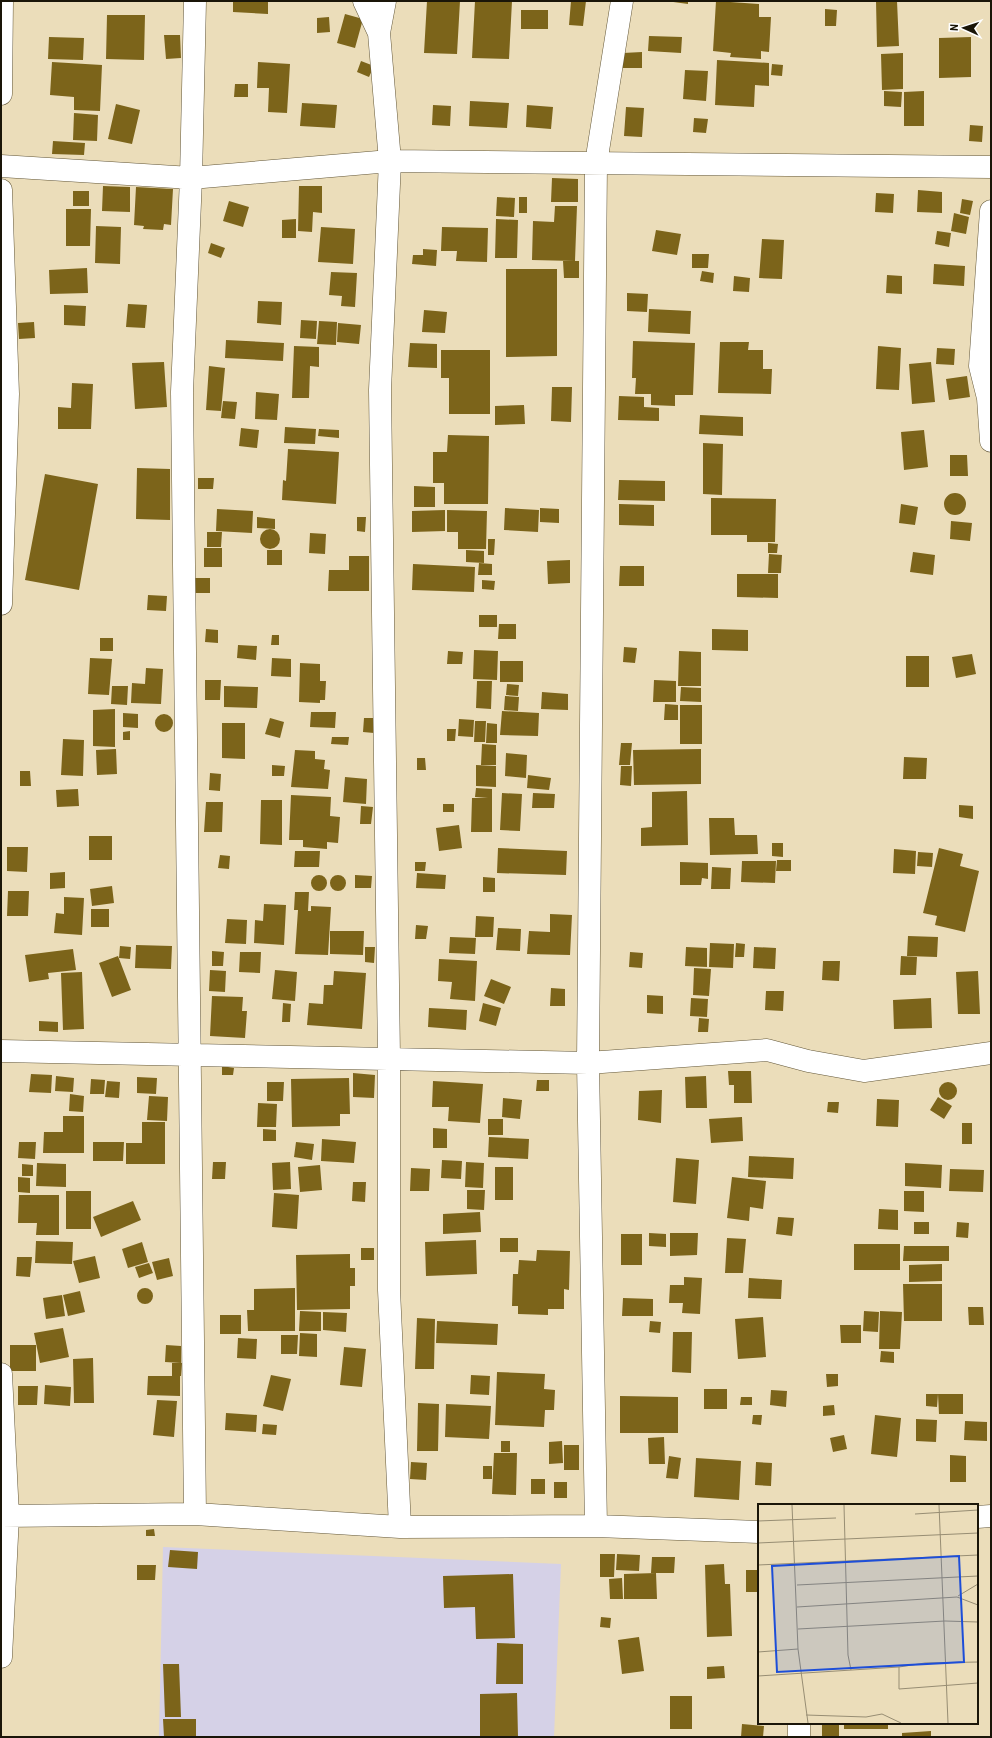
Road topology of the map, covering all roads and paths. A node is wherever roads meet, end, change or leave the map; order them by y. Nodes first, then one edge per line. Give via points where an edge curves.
1 (2, 1) edge
2 (195, 1) edge
3 (364, 1) edge
4 (385, 1) edge
5 (622, 1) edge
6 (379, 33) junction
7 (1, 94) edge
8 (390, 161) junction
9 (596, 162) junction
10 (1, 166) edge
11 (991, 166) edge
12 (191, 178) junction
13 (1, 190) edge
14 (991, 211) edge
15 (991, 441) edge
16 (1, 604) edge
17 (1, 1051) edge
18 (991, 1054) edge
19 (588, 1062) junction
20 (1, 1374) edge
21 (194, 1514) junction
22 (4, 1516) edge
23 (991, 1516) edge
24 (978, 1518) edge
25 (596, 1526) junction
26 (400, 1527) junction
27 (758, 1532) edge
28 (1, 1657) edge
29 (799, 1724) edge
30 (800, 1737) edge

1 - 7 street
2 - 12 street
3 - 6 street
4 - 6 street
5 - 9 street
6 - 8 street
8 - 9 street
8 - 12 street
8 - 26 street via 380,390 389,1058 389,1290
9 - 11 street
9 - 19 street
10 - 12 street
12 - 21 street via 182,392
13 - 16 street via 8,394
14 - 15 street via 980,366 988,398
17 - 19 street
18 - 19 street via 864,1071 808,1061 767,1050
19 - 25 street
20 - 22 street
21 - 22 street
21 - 26 street
22 - 28 street
23 - 24 street
25 - 26 street
25 - 27 street
29 - 30 street

